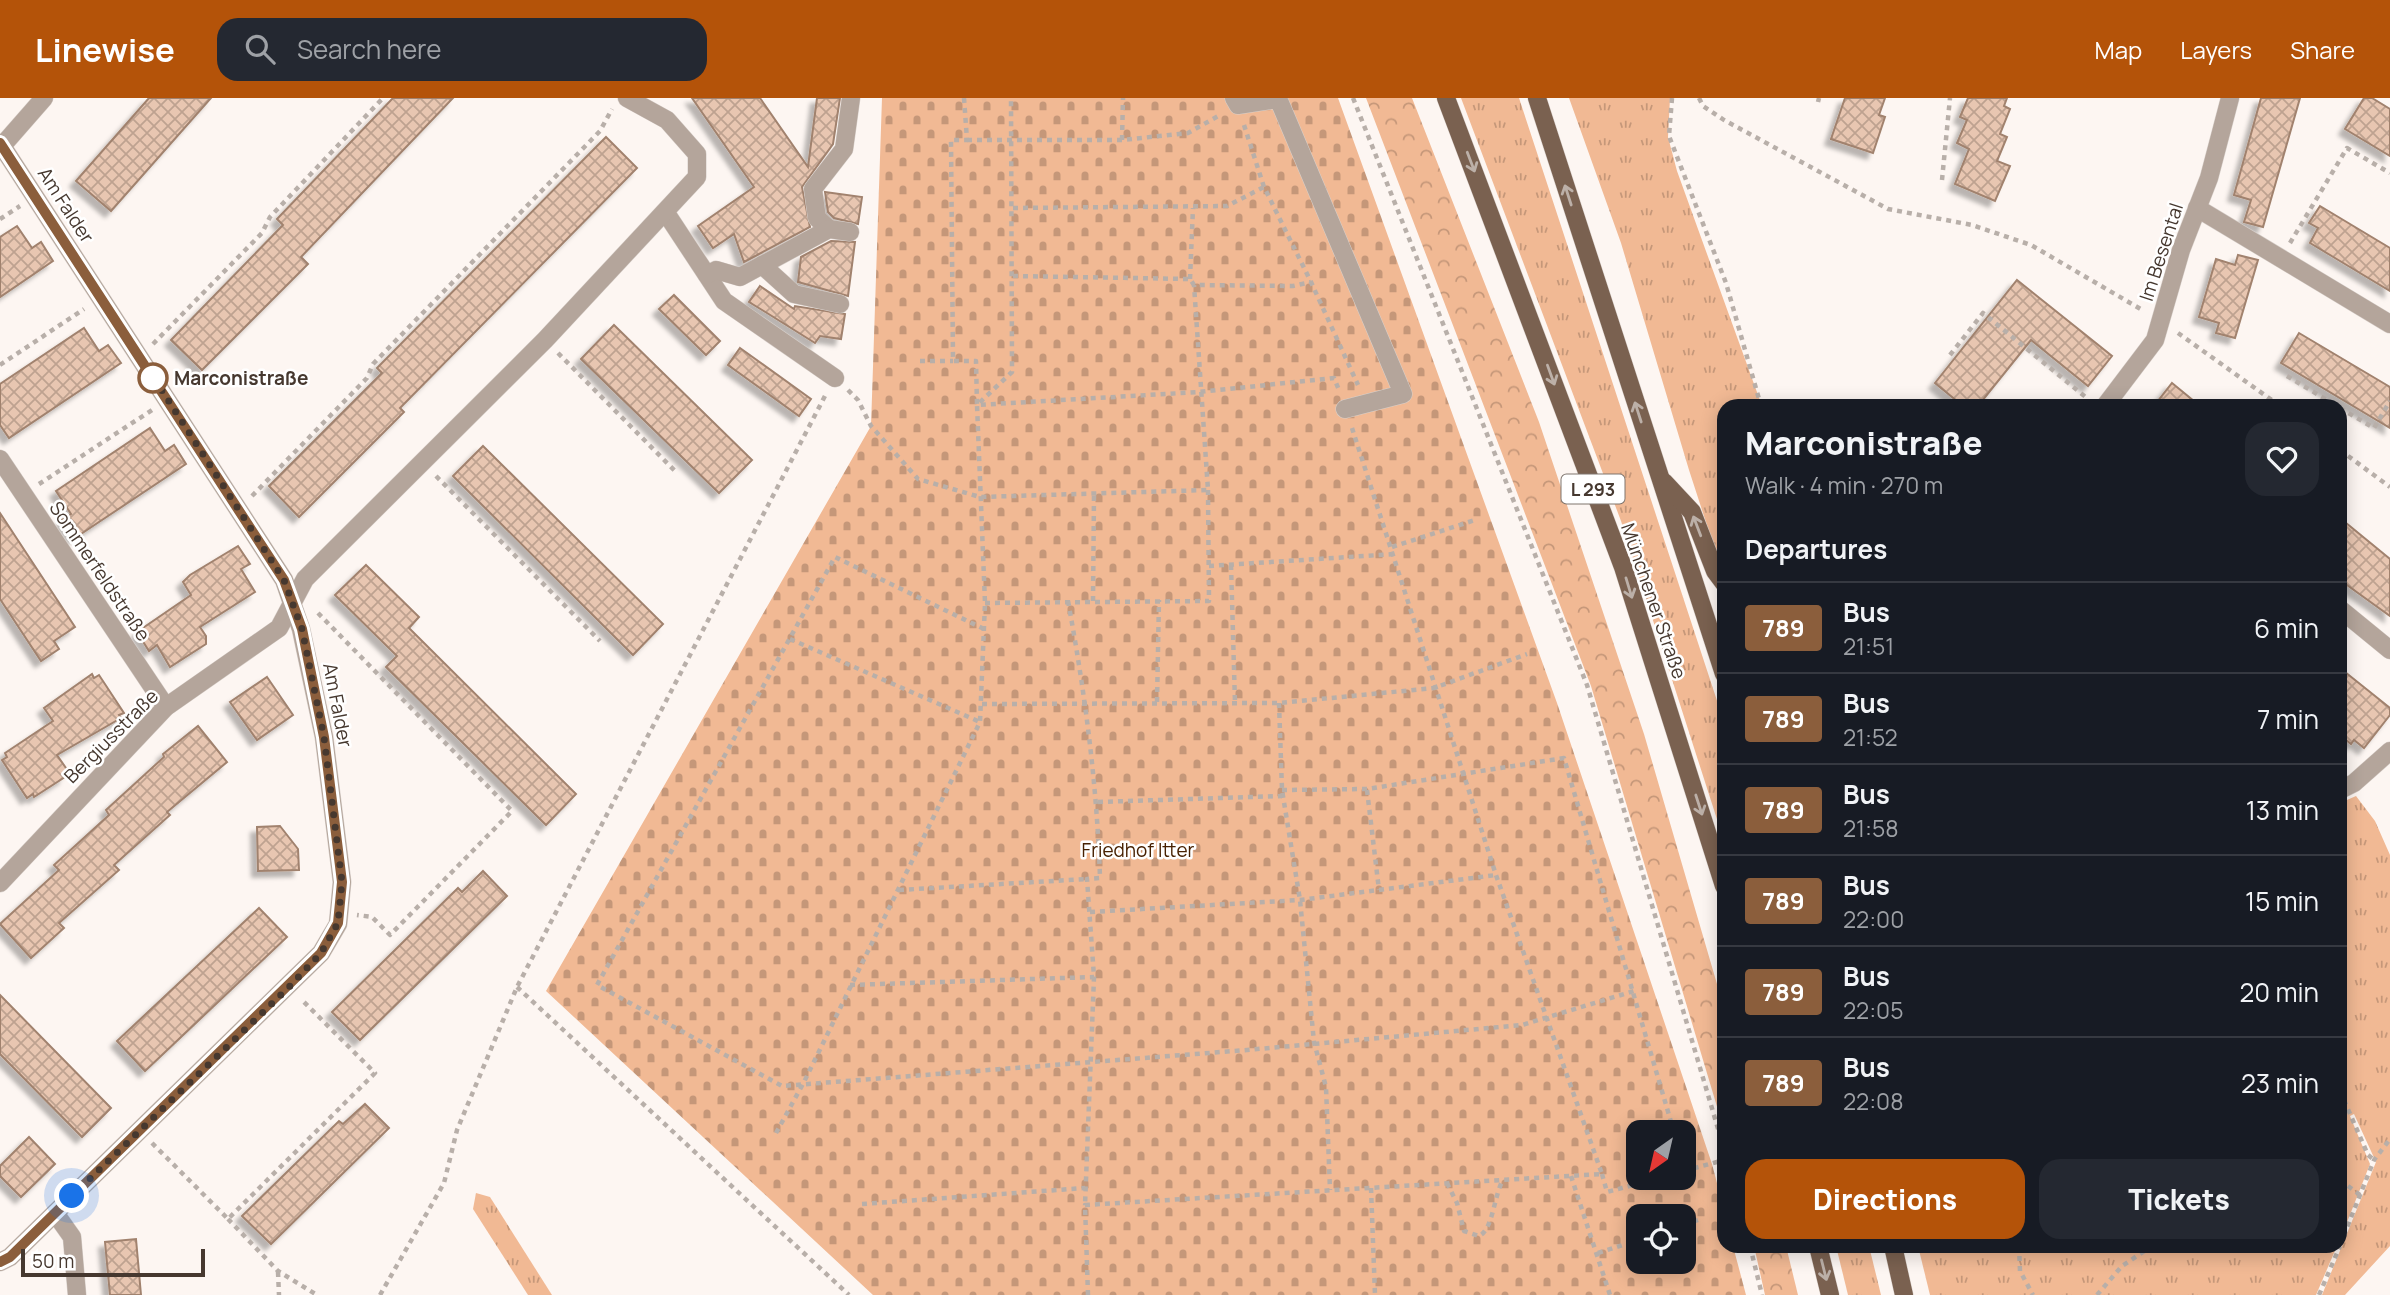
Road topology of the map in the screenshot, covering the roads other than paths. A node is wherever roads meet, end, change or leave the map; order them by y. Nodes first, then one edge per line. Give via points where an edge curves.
1 (44, 98) edge
2 (627, 98) edge
3 (851, 98) edge
4 (1446, 98) edge
5 (1537, 98) edge
6 (2230, 98) edge
7 (1236, 102) edge
8 (1, 144) edge
9 (2197, 208) junction
10 (666, 213) junction
11 (829, 229) junction
12 (850, 232) dead end
13 (762, 265) junction
14 (707, 275) junction
15 (840, 304) dead end
16 (2390, 324) edge
17 (835, 378) road end
18 (2111, 399) edge
19 (1345, 409) road end
20 (0, 458) edge
21 (1659, 477) junction
22 (1717, 574) edge
23 (296, 612) junction
24 (2347, 615) edge
25 (2390, 650) edge
26 (1717, 653) edge
27 (166, 707) junction
28 (2390, 751) edge
29 (2347, 786) edge
30 (1717, 864) edge
31 (0, 883) edge
32 (55, 1213) junction
33 (1820, 1253) edge
34 (1895, 1253) edge
35 (0, 1262) edge
36 (77, 1295) edge
37 (1830, 1295) edge
38 (1904, 1295) edge

1 - 8 street
2 - 10 street via 667,120 697,155 697,177
3 - 11 street via 845,149 813,188 817,218
4 -> 30 main road, Münchener Straße / L 293 via 1623,567
21 -> 5 main road
6 - 9 street, Im Besental
7 - 19 street via 1278,99 1403,394
8 - 23 street, Am Falder via 284,580
9 - 16 street
9 - 18 street, Im Besental via 2149,352
10 - 14 street
10 - 23 street via 305,579
11 - 12 street
11 - 13 street
13 - 14 street via 740,277 716,270
13 - 15 street via 794,294
14 - 17 street via 724,301
20 - 27 street, Sommerfeldstraße
22 -> 21 main road via 1692,512
21 - 26 main road
23 - 27 street, Bergiusstraße
23 - 32 street, Am Falder via 324,737 342,882 338,923 321,953 289,987
24 - 25 street
27 - 31 street, Bergiusstraße
28 - 29 street
32 - 35 street, Am Falder
32 - 36 street via 72,1237
33 -> 37 main road
34 - 38 main road

